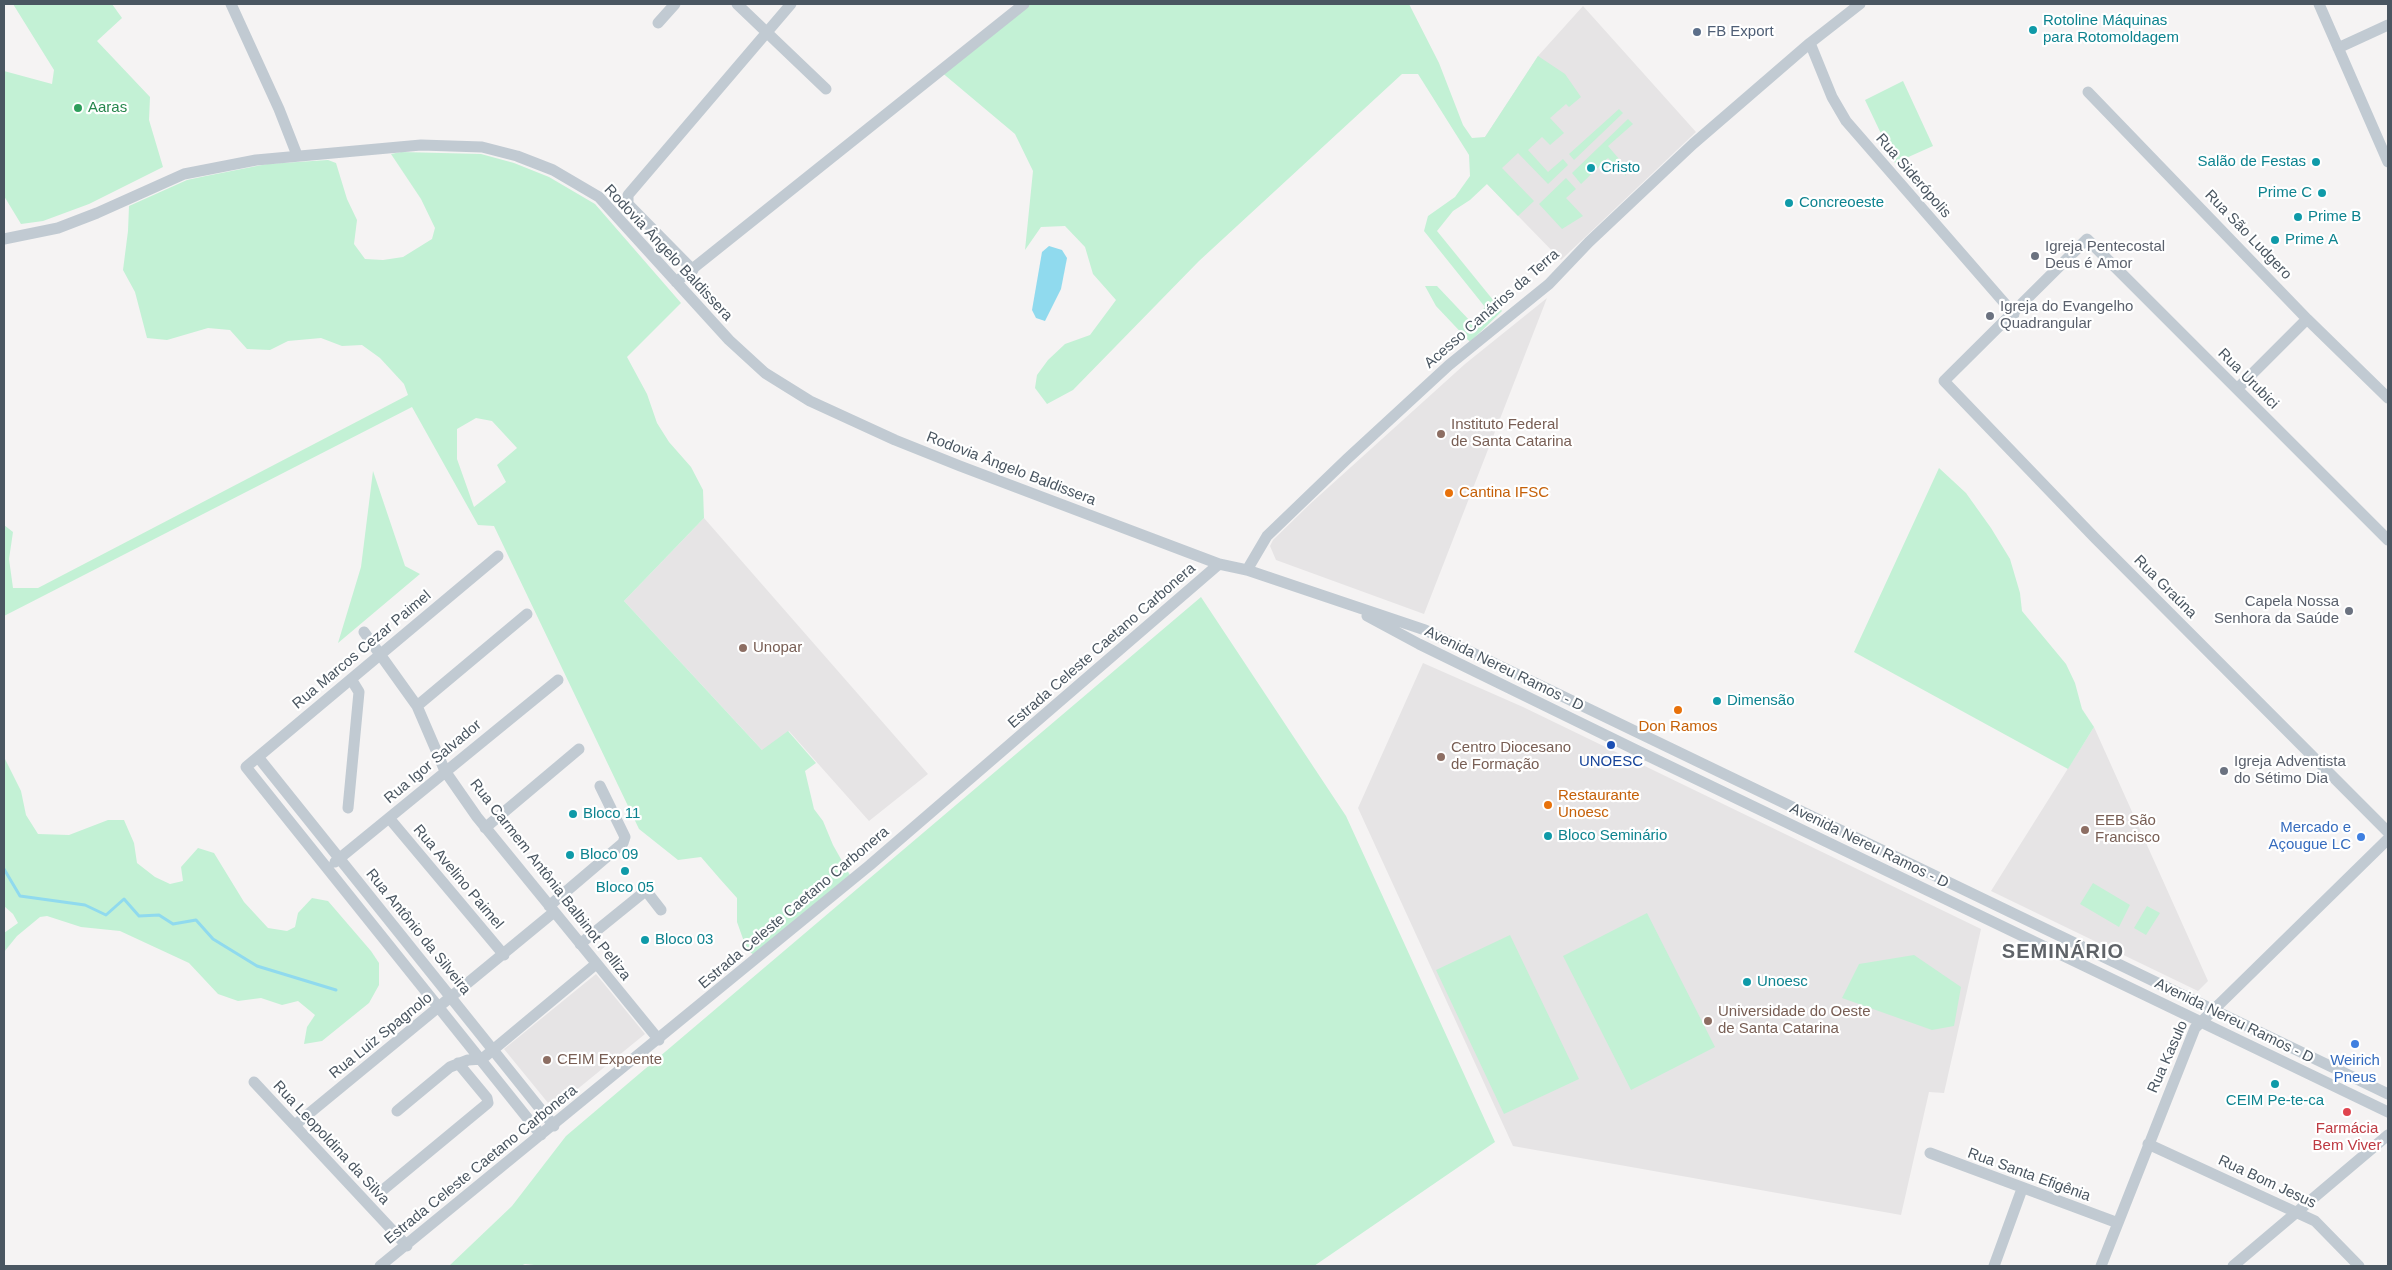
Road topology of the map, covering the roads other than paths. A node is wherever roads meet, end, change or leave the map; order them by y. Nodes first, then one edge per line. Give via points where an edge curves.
1 (231, 4) edge
2 (675, 4) edge
3 (737, 4) edge
4 (791, 4) edge
5 (1024, 4) edge
6 (1860, 4) edge
7 (2319, 4) edge
8 (658, 23) dead end
9 (2388, 25) edge
10 (767, 30) junction
11 (1810, 43) junction
12 (2338, 48) junction
13 (826, 89) dead end
14 (2088, 92) dead end
15 (297, 155) junction
16 (2388, 162) edge
17 (4, 239) edge
18 (693, 270) junction
19 (676, 282) junction
20 (2014, 314) junction
21 (2308, 319) junction
22 (2237, 389) junction
23 (2388, 398) edge
24 (2388, 540) edge
25 (498, 556) dead end
26 (1219, 564) junction
27 (1247, 570) junction
28 (1339, 600) junction
29 (527, 614) dead end
30 (364, 632) dead end
31 (380, 654) junction
32 (351, 678) junction
33 (558, 680) dead end
34 (417, 706) junction
35 (579, 749) dead end
36 (258, 756) junction
37 (246, 767) joint
38 (445, 771) junction
39 (600, 786) dead end
40 (348, 808) dead end
41 (1809, 815) junction
42 (389, 818) junction
43 (485, 828) junction
44 (1802, 830) junction
45 (2388, 832) edge
46 (2388, 839) edge
47 (340, 858) junction
48 (327, 868) junction
49 (552, 909) junction
50 (661, 910) dead end
51 (580, 944) junction
52 (504, 955) junction
53 (596, 964) junction
54 (452, 998) junction
55 (441, 1007) junction
56 (2214, 1009) junction
57 (2200, 1021) junction
58 (659, 1040) junction
59 (493, 1050) junction
60 (482, 1059) junction
61 (458, 1062) junction
62 (254, 1082) dead end
63 (2388, 1094) edge
64 (396, 1111) dead end
65 (2388, 1112) edge
66 (295, 1125) junction
67 (554, 1126) junction
68 (541, 1135) junction
69 (2388, 1135) edge
70 (2148, 1144) junction
71 (1930, 1154) dead end
72 (2022, 1189) junction
73 (378, 1194) dead end
74 (2296, 1212) junction
75 (2118, 1223) junction
76 (407, 1246) junction
77 (380, 1266) edge
78 (1994, 1266) edge
79 (2101, 1266) edge
80 (2233, 1266) edge
81 (2359, 1266) edge

1 - 15 street
2 - 8 street
3 - 10 street
4 - 10 street
5 - 18 street
6 - 11 street, Acesso Canários da Terra
7 - 12 street
9 - 12 street
10 - 13 street
10 - 18 street via 628,195 628,204
11 - 20 street, Rua Siderópolis via 1832,97 1846,121
11 - 27 street, Acesso Canários da Terra via 1693,144 1549,284 1448,365 1314,489 1267,536
12 - 16 street
14 - 21 street, Rua São Ludgero
15 - 17 street, Rodovia Ângelo Baldissera via 184,174 58,228
15 - 19 street, Rodovia Ângelo Baldissera via 421,145 482,147 517,156 553,170 599,197
18 - 19 street
19 - 26 street, Rodovia Ângelo Baldissera via 728,340 758,366 810,401 960,466
20 - 22 street, Rua Urubici via 2087,239
20 - 45 street, Rua Graúna via 1944,381 2094,537
21 - 22 street
21 - 23 street, Rua São Ludgero
22 - 24 street, Rua Urubici
25 - 31 street, Rua Marcos Cezar Paimel
26 - 27 street, Avenida Nereu Ramos - D
26 - 58 street, Estrada Celeste Caetano Carbonera via 946,800
27 - 28 street, Avenida Nereu Ramos - D
28 - 41 street, Avenida Nereu Ramos - D via 1425,630
28 - 44 street, Avenida Nereu Ramos - D via 1419,644
29 - 34 street
30 - 31 street, Rua Carmem Antônia Balbinot Pelliza
31 - 32 street, Rua Marcos Cezar Paimel
31 - 34 street, Rua Carmem Antônia Balbinot Pelliza
32 - 36 street, Rua Marcos Cezar Paimel
32 - 40 street via 359,692
33 - 38 street, Rua Igor Salvador
34 - 38 street, Rua Carmem Antônia Balbinot Pelliza
35 - 43 street
36 - 37 street, Rua Marcos Cezar Paimel
36 - 47 street, Rua Antônio da Silveira
37 - 48 street, Rua Antônio da Silveira
38 - 42 street, Rua Igor Salvador
38 - 43 street, Rua Carmem Antônia Balbinot Pelliza
39 - 49 street, Rua Luiz Spagnolo via 625,837 623,843
41 - 44 street
41 - 56 street, Avenida Nereu Ramos - D
42 - 47 street, Rua Igor Salvador
42 - 52 street, Rua Avelino Paimel
43 - 49 street, Rua Carmem Antônia Balbinot Pelliza
44 - 57 street, Avenida Nereu Ramos - D
46 - 56 street, Rua Kasulo
47 - 48 street, Rua Igor Salvador
47 - 54 street, Rua Antônio da Silveira
48 - 55 street, Rua Antônio da Silveira
49 - 51 street, Rua Carmem Antônia Balbinot Pelliza
49 - 52 street, Rua Luiz Spagnolo
50 - 51 street via 644,892
51 - 53 street, Rua Carmem Antônia Balbinot Pelliza
52 - 54 street, Rua Luiz Spagnolo
53 - 58 street, Rua Carmem Antônia Balbinot Pelliza
53 - 59 street
54 - 55 street, Rua Luiz Spagnolo
54 - 59 street, Rua Antônio da Silveira
55 - 60 street, Rua Antônio da Silveira
55 - 66 street, Rua Luiz Spagnolo
56 - 57 street, Rua Kasulo
56 - 63 street, Avenida Nereu Ramos - D
57 - 65 street, Avenida Nereu Ramos - D
57 - 70 street, Rua Kasulo
58 - 67 street, Estrada Celeste Caetano Carbonera
59 - 60 street
59 - 67 street, Rua Antônio da Silveira
60 - 61 street
60 - 68 street, Rua Antônio da Silveira
61 - 64 street
61 - 73 street via 488,1102
62 - 66 street, Rua Leopoldina da Silva
66 - 76 street, Rua Leopoldina da Silva
67 - 68 street, Estrada Celeste Caetano Carbonera
68 - 76 street, Estrada Celeste Caetano Carbonera
69 - 74 street
70 - 74 street, Rua Bom Jesus
70 - 75 street, Rua Kasulo
71 - 72 street, Rua Santa Efigênia
72 - 75 street, Rua Santa Efigênia
72 - 78 street
74 - 80 street
74 - 81 street, Rua Bom Jesus via 2315,1220
75 - 79 street, Rua Kasulo
76 - 77 street, Estrada Celeste Caetano Carbonera

